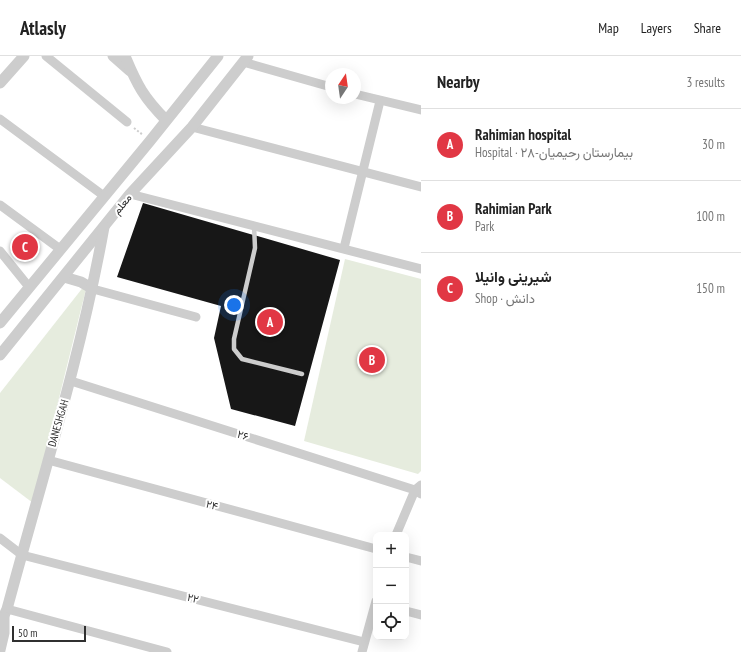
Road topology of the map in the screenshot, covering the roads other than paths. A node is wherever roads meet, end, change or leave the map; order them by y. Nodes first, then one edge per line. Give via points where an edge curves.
1 (24, 56) edge
2 (46, 56) edge
3 (113, 56) edge
4 (125, 56) edge
5 (218, 56) edge
6 (246, 59) edge
7 (132, 73) junction
8 (0, 83) edge
9 (325, 85) edge
10 (361, 96) edge
11 (380, 101) junction
12 (421, 110) edge
13 (0, 119) edge
14 (166, 120) junction
15 (127, 122) road end
16 (192, 127) junction
17 (362, 172) junction
18 (421, 187) edge
19 (130, 194) junction
20 (104, 196) junction
21 (0, 205) edge
22 (254, 225) junction
23 (104, 227) junction
24 (344, 248) junction
25 (60, 249) junction
26 (0, 251) edge
27 (421, 269) edge
28 (64, 277) junction
29 (29, 287) junction
30 (93, 289) junction
31 (196, 317) dead end
32 (0, 323) edge
33 (0, 355) edge
34 (302, 374) dead end
35 (71, 381) junction
36 (48, 460) junction
37 (419, 490) edge
38 (398, 532) edge
39 (0, 538) edge
40 (373, 548) edge
41 (22, 555) junction
42 (409, 558) edge
43 (421, 561) edge
44 (375, 604) edge
45 (409, 612) edge
46 (421, 614) edge
47 (4, 616) edge
48 (364, 642) junction
49 (0, 650) edge
50 (167, 652) edge
51 (362, 652) edge

1 - 8 street
2 - 15 street
3 - 7 street
4 - 7 street
5 - 14 street, معلم
6 - 9 street
6 - 16 street, معلم
7 - 14 street via 148,102
10 - 11 street
11 - 12 street
11 - 17 street
13 - 20 street
14 - 20 street, معلم
16 - 17 street
16 - 19 street, معلم
17 - 18 street
17 - 24 street
19 - 22 street
19 - 23 street, معلم
20 - 25 street, معلم
21 - 25 street
22 - 24 street
22 - 34 lane via 255,248 234,339 234,349 242,359
23 - 28 street, معلم
23 - 30 street, DANESHGAH
24 - 27 street
25 - 29 street, معلم
26 - 29 street
28 - 30 street
28 - 33 street, معلم
29 - 32 street, معلم
30 - 31 street
30 - 35 street, DANESHGAH
35 - 36 street, DANESHGAH
35 - 37 street, ۲۶
36 - 40 street, ۲۴
36 - 41 street, DANESHGAH
37 - 38 street
39 - 41 street
41 - 47 street, DANESHGAH
41 - 48 street, ۲۲
42 - 43 street
44 - 48 street
45 - 46 street
47 - 49 street, DANESHGAH
47 - 50 street
48 - 51 street

